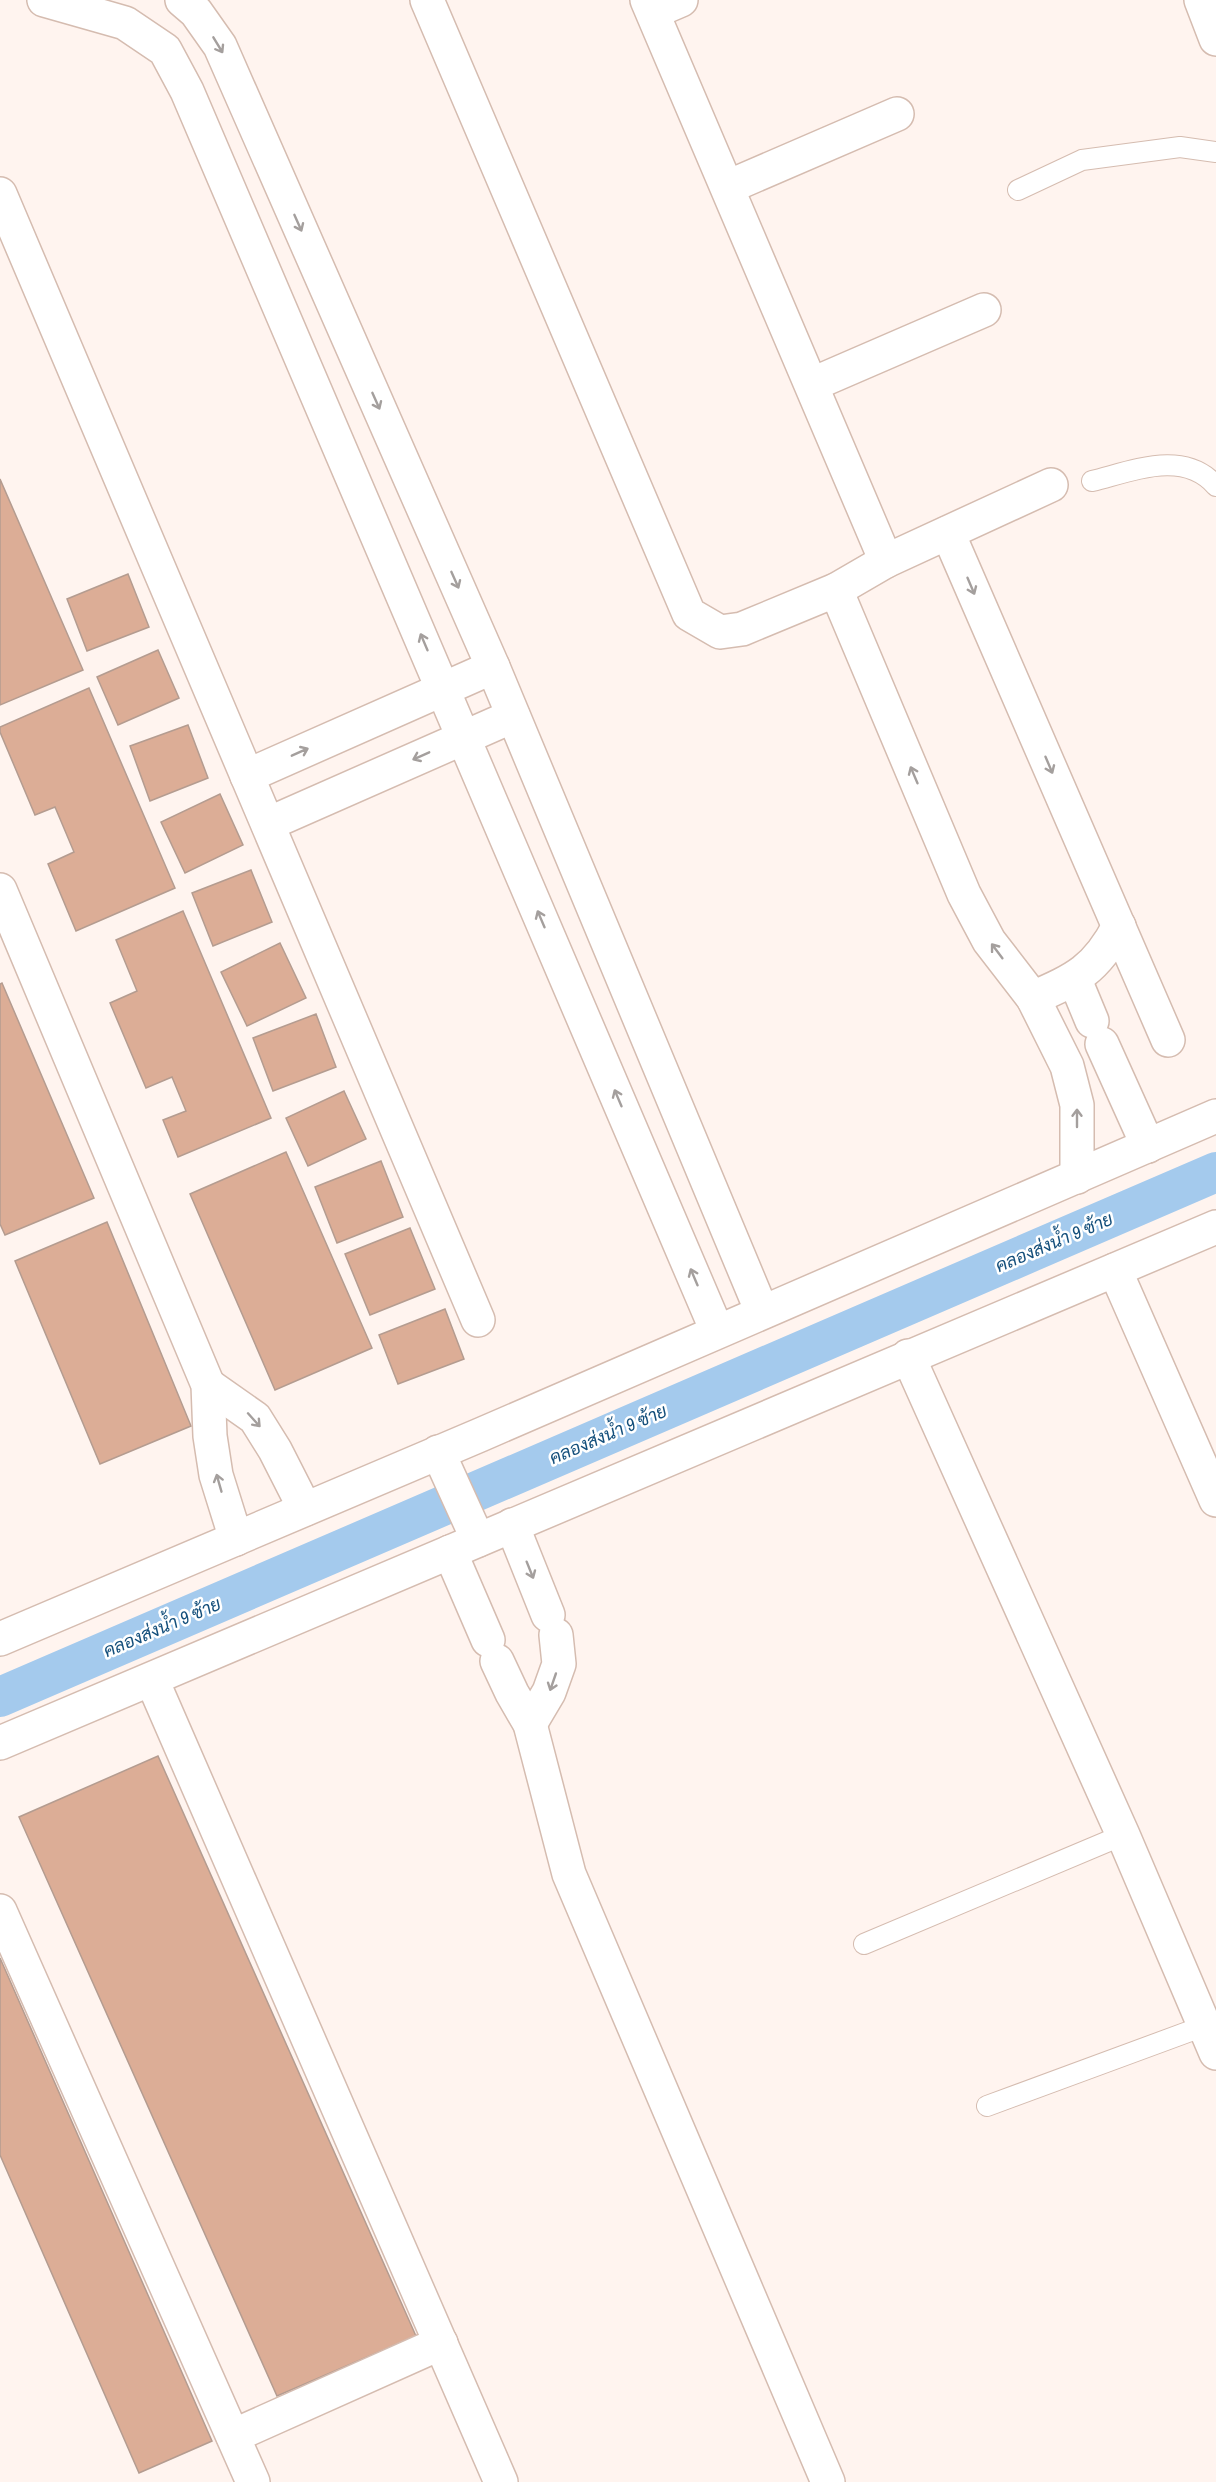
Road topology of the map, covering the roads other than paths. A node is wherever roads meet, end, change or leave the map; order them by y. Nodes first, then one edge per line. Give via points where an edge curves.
1 (44, 0) edge
2 (182, 0) edge
3 (427, 0) edge
4 (1201, 0) edge
5 (660, 4) edge
6 (1216, 39) edge
7 (897, 114) dead end
8 (1216, 153) edge
9 (728, 187) junction
10 (1018, 190) dead end
11 (0, 194) edge
12 (984, 310) dead end
13 (813, 384) junction
14 (1092, 481) dead end
15 (1051, 485) dead end
16 (1216, 486) edge
17 (948, 533) junction
18 (886, 561) junction
19 (836, 590) junction
20 (493, 667) junction
21 (444, 689) junction
22 (513, 716) junction
23 (464, 736) junction
24 (247, 776) junction
25 (268, 824) junction
26 (0, 890) edge
27 (1119, 926) junction
28 (1075, 980) junction
29 (1033, 998) junction
30 (1168, 1040) dead end
31 (1216, 1116) edge
32 (1148, 1146) junction
33 (699, 1158) junction
34 (1077, 1177) junction
35 (652, 1178) junction
36 (1216, 1227) edge
37 (1115, 1270) junction
38 (762, 1312) junction
39 (478, 1320) dead end
40 (717, 1331) junction
41 (908, 1356) junction
42 (208, 1385) junction
43 (441, 1455) junction
44 (1216, 1500) edge
45 (305, 1509) junction
46 (512, 1525) junction
47 (465, 1534) junction
48 (236, 1539) junction
49 (0, 1639) edge
50 (152, 1680) junction
51 (531, 1724) junction
52 (0, 1743) edge
53 (1123, 1835) junction
54 (0, 1911) edge
55 (864, 1944) dead end
56 (1210, 2039) edge
57 (987, 2106) dead end
58 (441, 2343) junction
59 (233, 2436) junction
60 (253, 2482) edge
61 (501, 2482) edge
62 (828, 2482) edge

21 -> 1 street via 187,91 165,50 125,23
2 -> 20 street via 196,12 220,46
3 - 19 street via 689,614 720,632 742,629
4 - 6 street
5 - 9 street
7 - 9 street
8 - 10 lane via 1180,147 1082,160
9 - 13 street
11 - 24 street
12 - 13 street
13 - 18 street
14 - 16 lane via 1181,464 1206,475
15 - 17 street
17 - 18 street
17 -> 27 street
18 - 19 street
29 -> 19 street via 989,940 964,894
20 - 21 street
20 - 22 street
21 - 23 street
24 -> 21 street
22 - 23 street
22 - 33 street
23 -> 25 street
35 -> 23 street
24 - 25 street
25 - 39 street
26 - 42 street
27 - 28 street via 1108,948
27 - 30 street
28 - 29 street
28 - 32 street
34 -> 29 street via 1077,1105 1067,1066
31 - 32 street
32 - 34 street
33 - 35 street
33 - 38 street
34 - 38 street
40 -> 35 street
36 - 37 street
37 - 41 street
37 - 44 street
38 - 40 street
40 - 43 street
41 - 46 street
41 - 53 street
42 -> 45 street via 255,1418
48 -> 42 street via 216,1474
43 - 45 street
43 - 47 street
45 - 48 street
46 - 47 street
46 -> 51 street via 552,1625 559,1664
47 - 50 street
47 - 51 street via 492,1650
48 - 49 street
50 - 52 street
50 - 58 street
51 - 62 street via 569,1874
53 - 55 lane
53 - 56 street
54 - 59 street
56 - 57 lane
58 - 59 street
58 - 61 street
59 - 60 street

